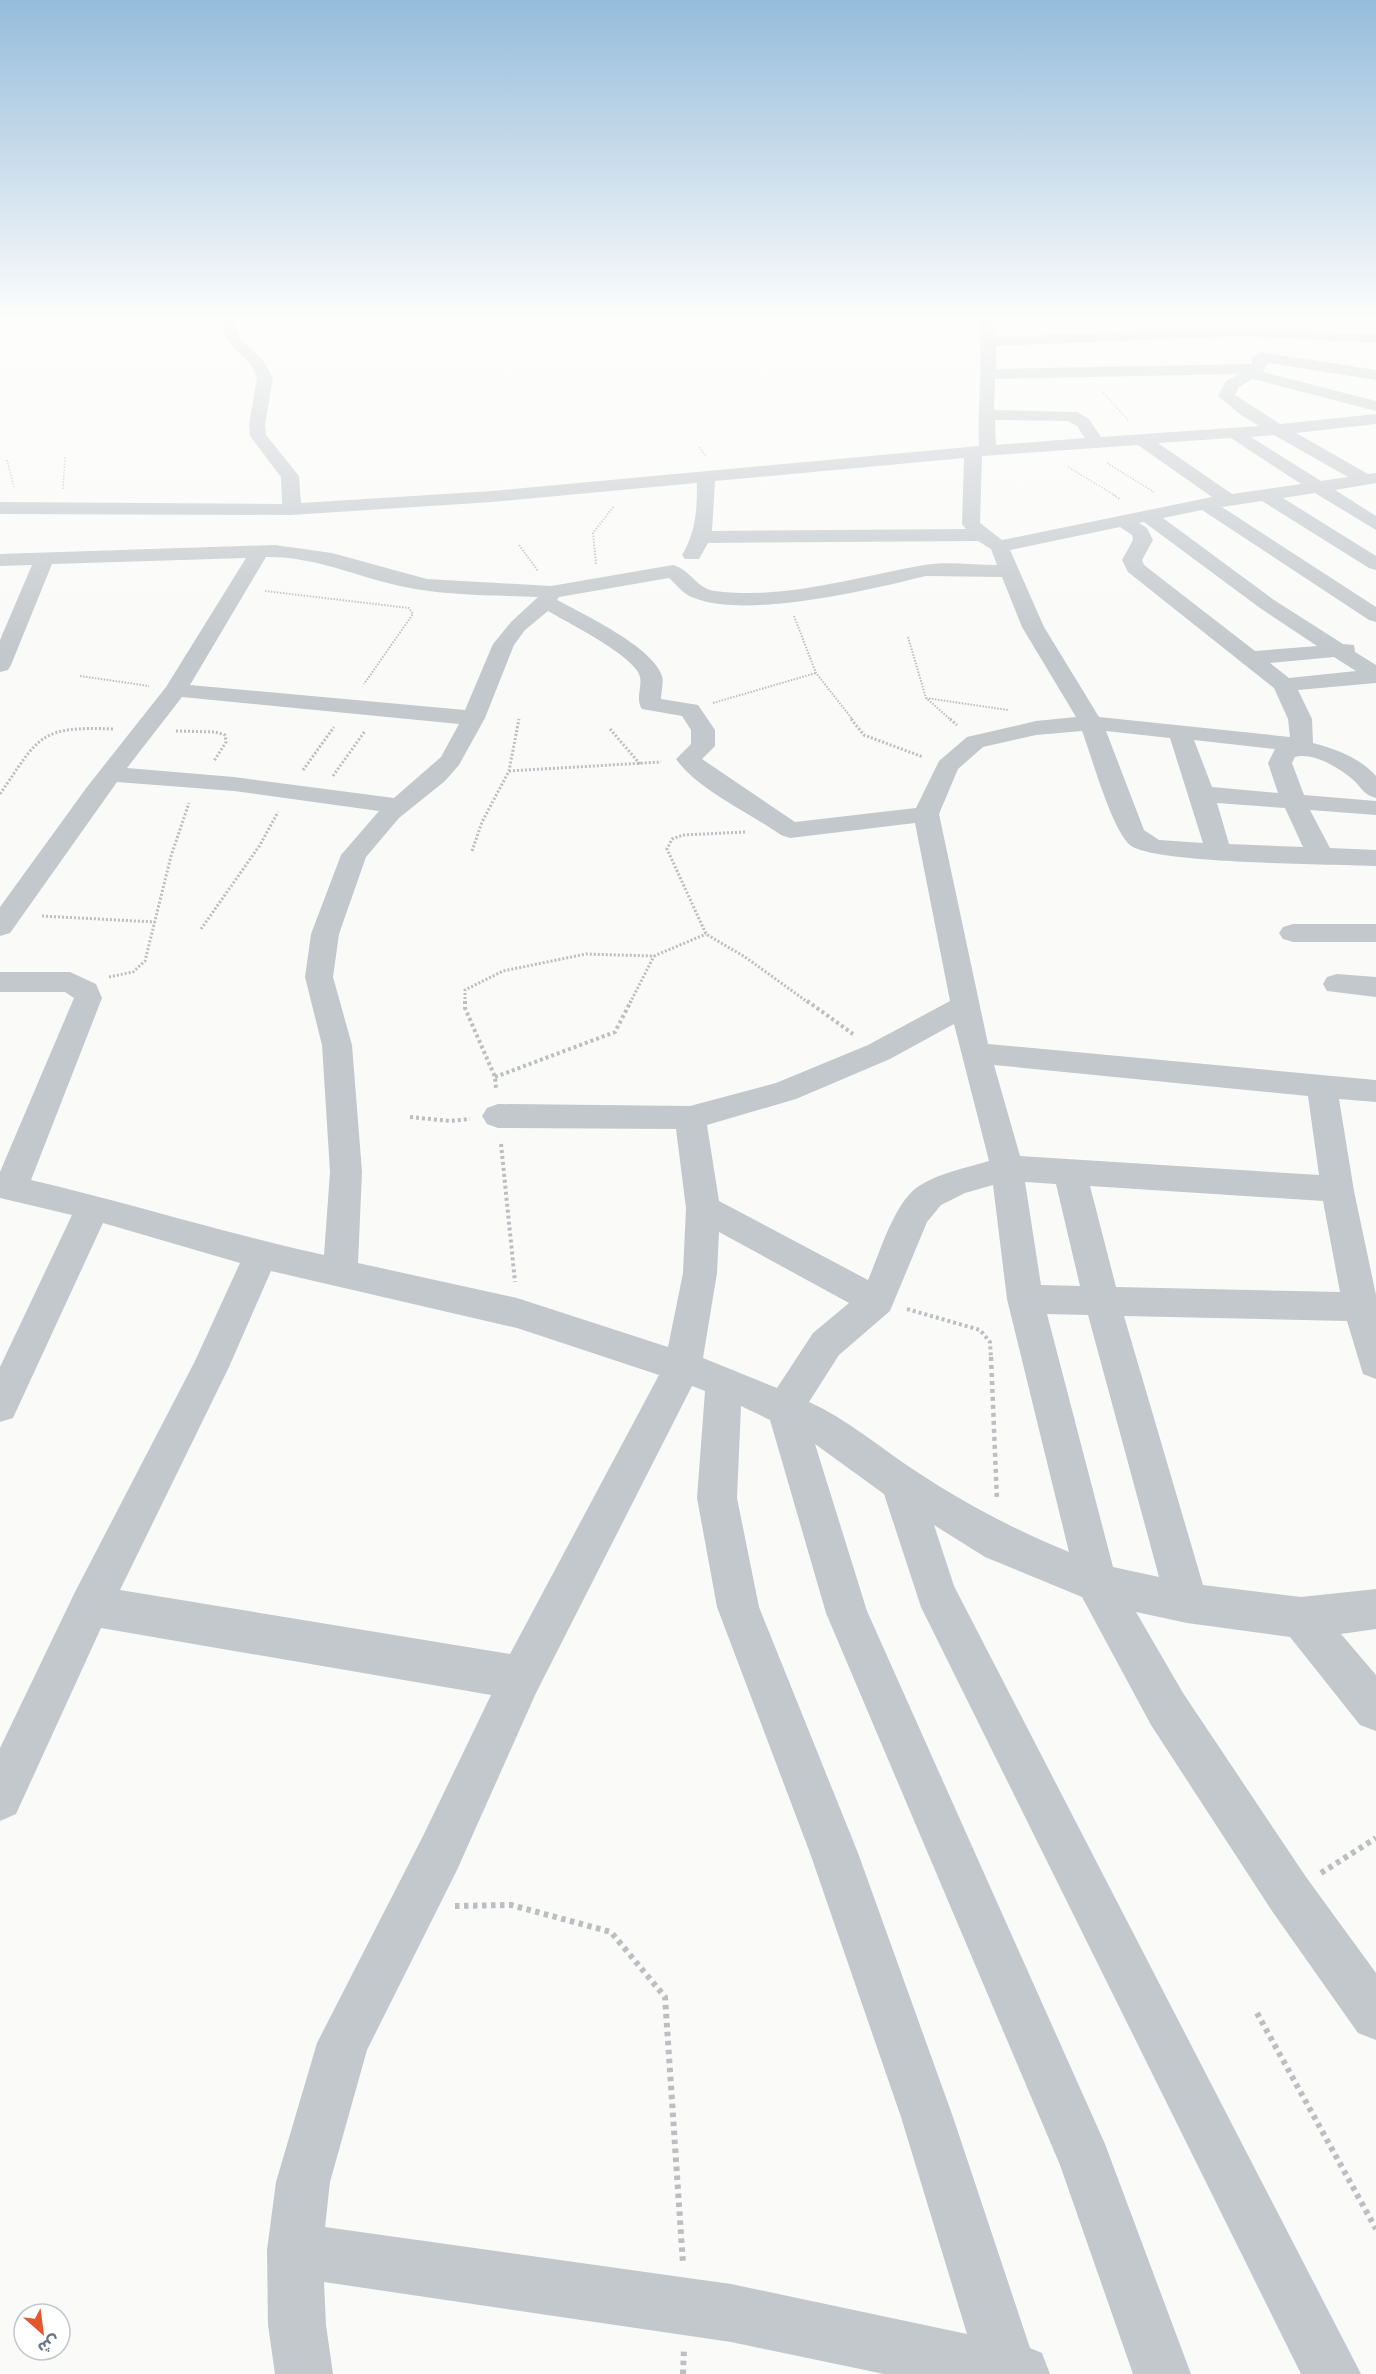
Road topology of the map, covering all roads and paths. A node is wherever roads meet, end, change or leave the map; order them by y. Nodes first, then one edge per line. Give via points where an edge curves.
1 (257, 429) edge
2 (984, 429) edge
3 (1087, 429) edge
4 (1276, 429) joint
5 (1234, 434) junction
6 (1195, 436) junction
7 (1142, 440) junction
8 (1096, 442) junction
9 (1076, 443) junction
10 (1035, 447) junction
11 (981, 451) junction
12 (1225, 454) dead end
13 (65, 457) dead end
14 (705, 476) junction
15 (1371, 479) edge
16 (1263, 485) junction
17 (1318, 486) junction
18 (1228, 500) junction
19 (616, 504) dead end
20 (1205, 504) junction
21 (0, 508) edge
22 (62, 508) junction
23 (112, 509) junction
24 (292, 509) junction
25 (1180, 509) junction
26 (1147, 515) junction
27 (1122, 520) junction
28 (1376, 524) edge
29 (701, 537) junction
30 (991, 541) junction
31 (1246, 551) dead end
32 (259, 552) junction
33 (82, 556) junction
34 (45, 558) junction
35 (0, 560) edge
36 (1376, 564) edge
37 (673, 570) junction
38 (1010, 570) junction
39 (599, 585) junction
40 (236, 588) junction
41 (1337, 592) junction
42 (785, 596) junction
43 (549, 597) junction
44 (1267, 604) junction
45 (1376, 616) edge
46 (908, 637) dead end
47 (1376, 648) edge
48 (1339, 650) junction
49 (1252, 658) junction
50 (0, 665) edge
51 (816, 673) junction
52 (80, 676) dead end
53 (1376, 676) edge
54 (1284, 685) junction
55 (176, 690) junction
56 (349, 707) junction
57 (381, 710) junction
58 (690, 710) junction
59 (473, 718) junction
60 (519, 719) dead end
61 (1091, 723) junction
62 (610, 729) dead end
63 (144, 730) junction
64 (1179, 732) junction
65 (225, 735) dead end
66 (975, 742) junction
67 (1302, 747) junction
68 (947, 766) junction
69 (510, 771) junction
70 (110, 774) junction
71 (199, 781) junction
72 (1373, 782) edge
73 (288, 790) junction
74 (0, 794) edge
75 (320, 794) junction
76 (1202, 794) junction
77 (1294, 802) junction
78 (400, 806) junction
79 (1376, 808) edge
80 (926, 814) junction
81 (790, 830) junction
82 (472, 851) dead end
83 (1219, 853) junction
84 (1320, 855) junction
85 (1376, 858) edge
86 (5, 921) edge
87 (154, 922) junction
88 (201, 929) dead end
89 (706, 933) junction
90 (1293, 933) dead end
91 (1376, 933) edge
92 (654, 956) junction
93 (0, 982) edge
94 (70, 982) junction
95 (1336, 984) dead end
96 (1376, 987) edge
97 (966, 1005) junction
98 (879, 1052) junction
99 (975, 1053) junction
100 (1322, 1085) junction
101 (1376, 1091) edge
102 (410, 1116) dead end
103 (498, 1116) junction
104 (690, 1118) junction
105 (1008, 1168) junction
106 (1070, 1173) junction
107 (6, 1186) edge
108 (1336, 1189) junction
109 (93, 1207) junction
110 (703, 1208) junction
111 (261, 1255) junction
112 (340, 1272) junction
113 (1025, 1299) junction
114 (877, 1301) junction
115 (1102, 1302) junction
116 (1360, 1307) junction
117 (517, 1312) junction
118 (1376, 1364) edge
119 (704, 1374) junction
120 (0, 1406) edge
121 (785, 1408) junction
122 (900, 1483) junction
123 (999, 1543) junction
124 (1097, 1583) junction
125 (1187, 1603) junction
126 (90, 1606) junction
127 (1376, 1609) edge
128 (1301, 1618) junction
129 (521, 1678) junction
130 (1376, 1709) edge
131 (0, 1798) edge
132 (1376, 1838) edge
133 (1289, 1894) junction
134 (412, 1907) junction
135 (1257, 2013) dead end
136 (1376, 2015) edge
137 (1376, 2229) edge
138 (295, 2250) junction
139 (686, 2306) junction
140 (1013, 2373) edge
141 (304, 2374) edge
142 (683, 2374) edge
143 (1162, 2374) edge
144 (1332, 2374) edge

1 - 24 street via 258,436 290,476
2 - 11 street
3 - 8 street
4 - 5 street
4 - 15 street
5 - 6 street
5 - 17 street
6 - 7 street
6 - 12 street
7 - 8 street
7 - 18 street
8 - 9 street
9 - 10 street
9 - 25 path
10 - 11 street
10 - 26 path
11 - 14 street
11 - 30 street via 972,524
13 - 22 path
14 - 24 street via 464,499
14 - 29 street via 706,518
15 - 17 street
16 - 17 street via 1287,491
16 - 18 street
16 - 36 street
17 - 28 street
18 - 20 street
19 - 39 path via 593,533
20 - 25 street
20 - 41 street
21 - 22 street
22 - 23 street
23 - 24 street
23 - 33 street
25 - 26 street
25 - 31 street
26 - 27 street
26 - 44 street
27 - 30 street
27 - 49 street via 1140,532 1143,540 1132,560 1135,568
29 - 30 street
29 - 37 street via 693,553
30 - 38 street
32 - 33 street
32 - 40 street
32 - 43 street via 332,559 427,585
33 - 34 street
34 - 35 street
34 - 50 street
37 - 39 street
37 - 42 street via 698,593 712,597
38 - 42 street via 926,570 855,587
38 - 61 street via 1033,627
39 - 43 street
40 - 55 street
40 - 56 path via 409,608 413,614
41 - 44 street
41 - 45 street
42 - 51 path
43 - 58 street via 642,664 651,675 650,704
43 - 59 street via 504,644
44 - 48 street
46 - 66 path via 926,698
47 - 48 street
48 - 49 street
48 - 53 street
49 - 54 street
51 - 58 path
51 - 68 path via 864,735
52 - 55 path
53 - 54 street
54 - 67 street via 1300,719
55 - 56 street
55 - 63 street
56 - 57 street
56 - 73 path
57 - 59 street
57 - 75 path
58 - 81 street via 703,730 703,746 688,759 717,784
59 - 78 street via 451,760
60 - 69 path
61 - 64 street
61 - 66 street via 1036,728
61 - 83 street via 1138,841 1150,847
62 - 69 path via 641,765
63 - 65 path
63 - 70 street
63 - 74 path via 88,728 36,741
64 - 67 street
64 - 76 street
66 - 68 street
67 - 72 street via 1340,759
67 - 77 street via 1285,752 1280,763
68 - 80 street
69 - 82 path via 482,822
70 - 71 street
70 - 86 street
71 - 73 street
71 - 87 path via 180,824
73 - 75 street
73 - 88 path via 269,832
75 - 78 street
76 - 77 street
76 - 83 street
77 - 79 street
77 - 84 street
78 - 112 street via 354,855 325,934 320,977 337,1045 346,1172
80 - 81 street
80 - 97 street
81 - 89 path via 683,835 672,839 667,849
83 - 84 street
84 - 85 street
86 - 87 path
87 - 94 path via 149,951 140,969
89 - 92 path
89 - 98 path
90 - 91 street
92 - 92 path via 586,954 503,971 465,990 465,1008 495,1077 615,1032
93 - 94 street
94 - 107 street via 86,991 88,998
95 - 96 street
97 - 98 street
97 - 99 street
98 - 104 street via 785,1091
99 - 100 street
99 - 105 street
100 - 101 street
100 - 108 street
102 - 103 path via 450,1121
103 - 104 street
103 - 117 path
104 - 110 street
105 - 106 street
105 - 113 street
105 - 114 street via 954,1184 930,1196 913,1215
106 - 108 street
106 - 115 street
107 - 109 street
108 - 116 street
109 - 111 street
109 - 120 street
110 - 114 street
110 - 119 street via 700,1273
111 - 112 street
111 - 126 street via 211,1367
112 - 117 street
113 - 115 street
113 - 124 street
114 - 121 street via 826,1344
114 - 123 path via 980,1330 990,1342
115 - 116 street
115 - 125 street
116 - 118 street
117 - 119 street
119 - 121 street
119 - 129 street
119 - 140 street via 717,1498 738,1607 838,1863
121 - 122 street via 816,1423
121 - 143 street via 847,1613 1086,2163
122 - 123 street
122 - 144 street via 936,1593
123 - 124 street
124 - 125 street
124 - 133 street via 1167,1709
125 - 128 street
126 - 129 street
126 - 131 street
127 - 128 street
128 - 130 street
129 - 134 street
132 - 133 path
133 - 136 street
134 - 138 street via 343,2043 303,2182
134 - 139 path via 511,1905 611,1932 665,1997
135 - 137 path
138 - 139 street
138 - 141 street via 297,2325
139 - 140 street
139 - 142 path

